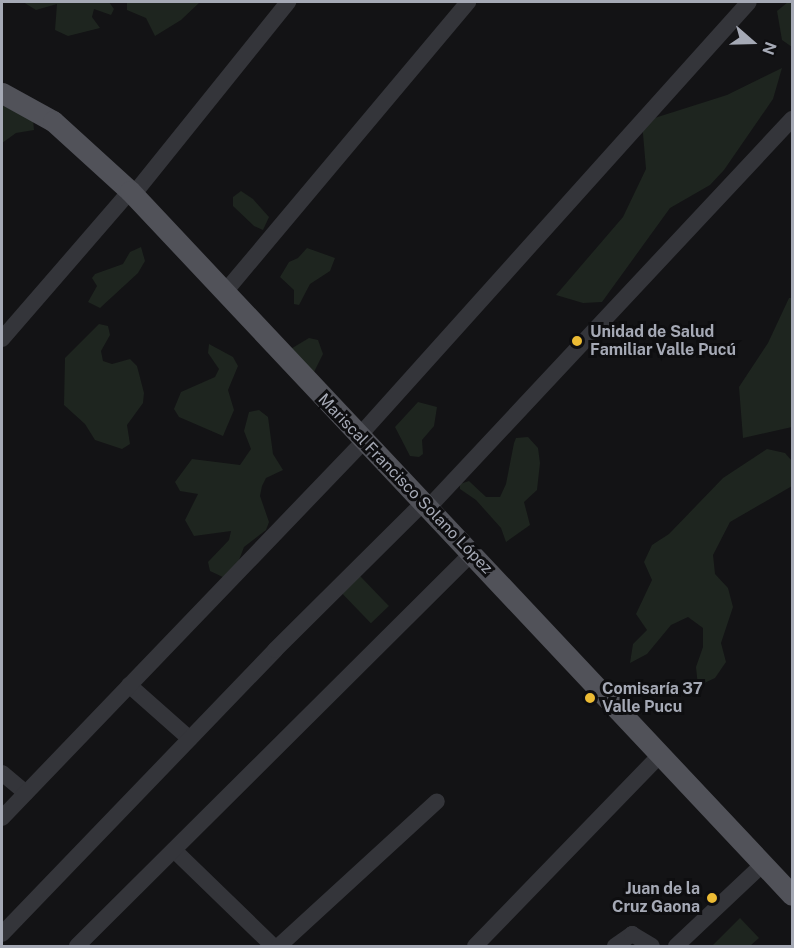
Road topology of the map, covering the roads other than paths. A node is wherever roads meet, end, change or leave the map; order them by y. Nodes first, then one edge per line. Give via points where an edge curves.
1 (288, 2) edge
2 (468, 2) edge
3 (740, 5) edge
4 (2, 93) edge
5 (792, 119) edge
6 (132, 193) junction
7 (224, 293) junction
8 (2, 339) edge
9 (362, 438) junction
10 (426, 506) junction
11 (471, 554) junction
12 (129, 685) junction
13 (190, 739) junction
14 (661, 754) junction
15 (2, 773) edge
16 (26, 793) junction
17 (437, 801) dead end
18 (2, 818) edge
19 (175, 851) junction
20 (763, 864) junction
21 (792, 895) edge
22 (2, 934) edge
23 (77, 946) edge
24 (273, 946) edge
25 (279, 946) edge
26 (475, 946) edge
27 (615, 946) edge
28 (651, 946) edge
29 (676, 946) edge

1 - 6 street
2 - 7 street
3 - 9 street
4 - 6 main road, Mariscal Francisco Solano López via 53,121
5 - 10 street
6 - 7 main road, Mariscal Francisco Solano López
6 - 8 street
7 - 9 main road, Mariscal Francisco Solano López
9 - 10 main road, Mariscal Francisco Solano López
9 - 12 street
10 - 11 main road, Mariscal Francisco Solano López
10 - 13 street
11 - 14 main road, Mariscal Francisco Solano López
11 - 19 street
12 - 13 street
12 - 16 street
13 - 22 street
14 - 20 main road, Mariscal Francisco Solano López
14 - 26 street
15 - 16 street
16 - 18 street
17 - 25 street
19 - 23 street
19 - 24 street
20 - 21 main road, Mariscal Francisco Solano López
20 - 29 street
27 - 28 street via 632,934

